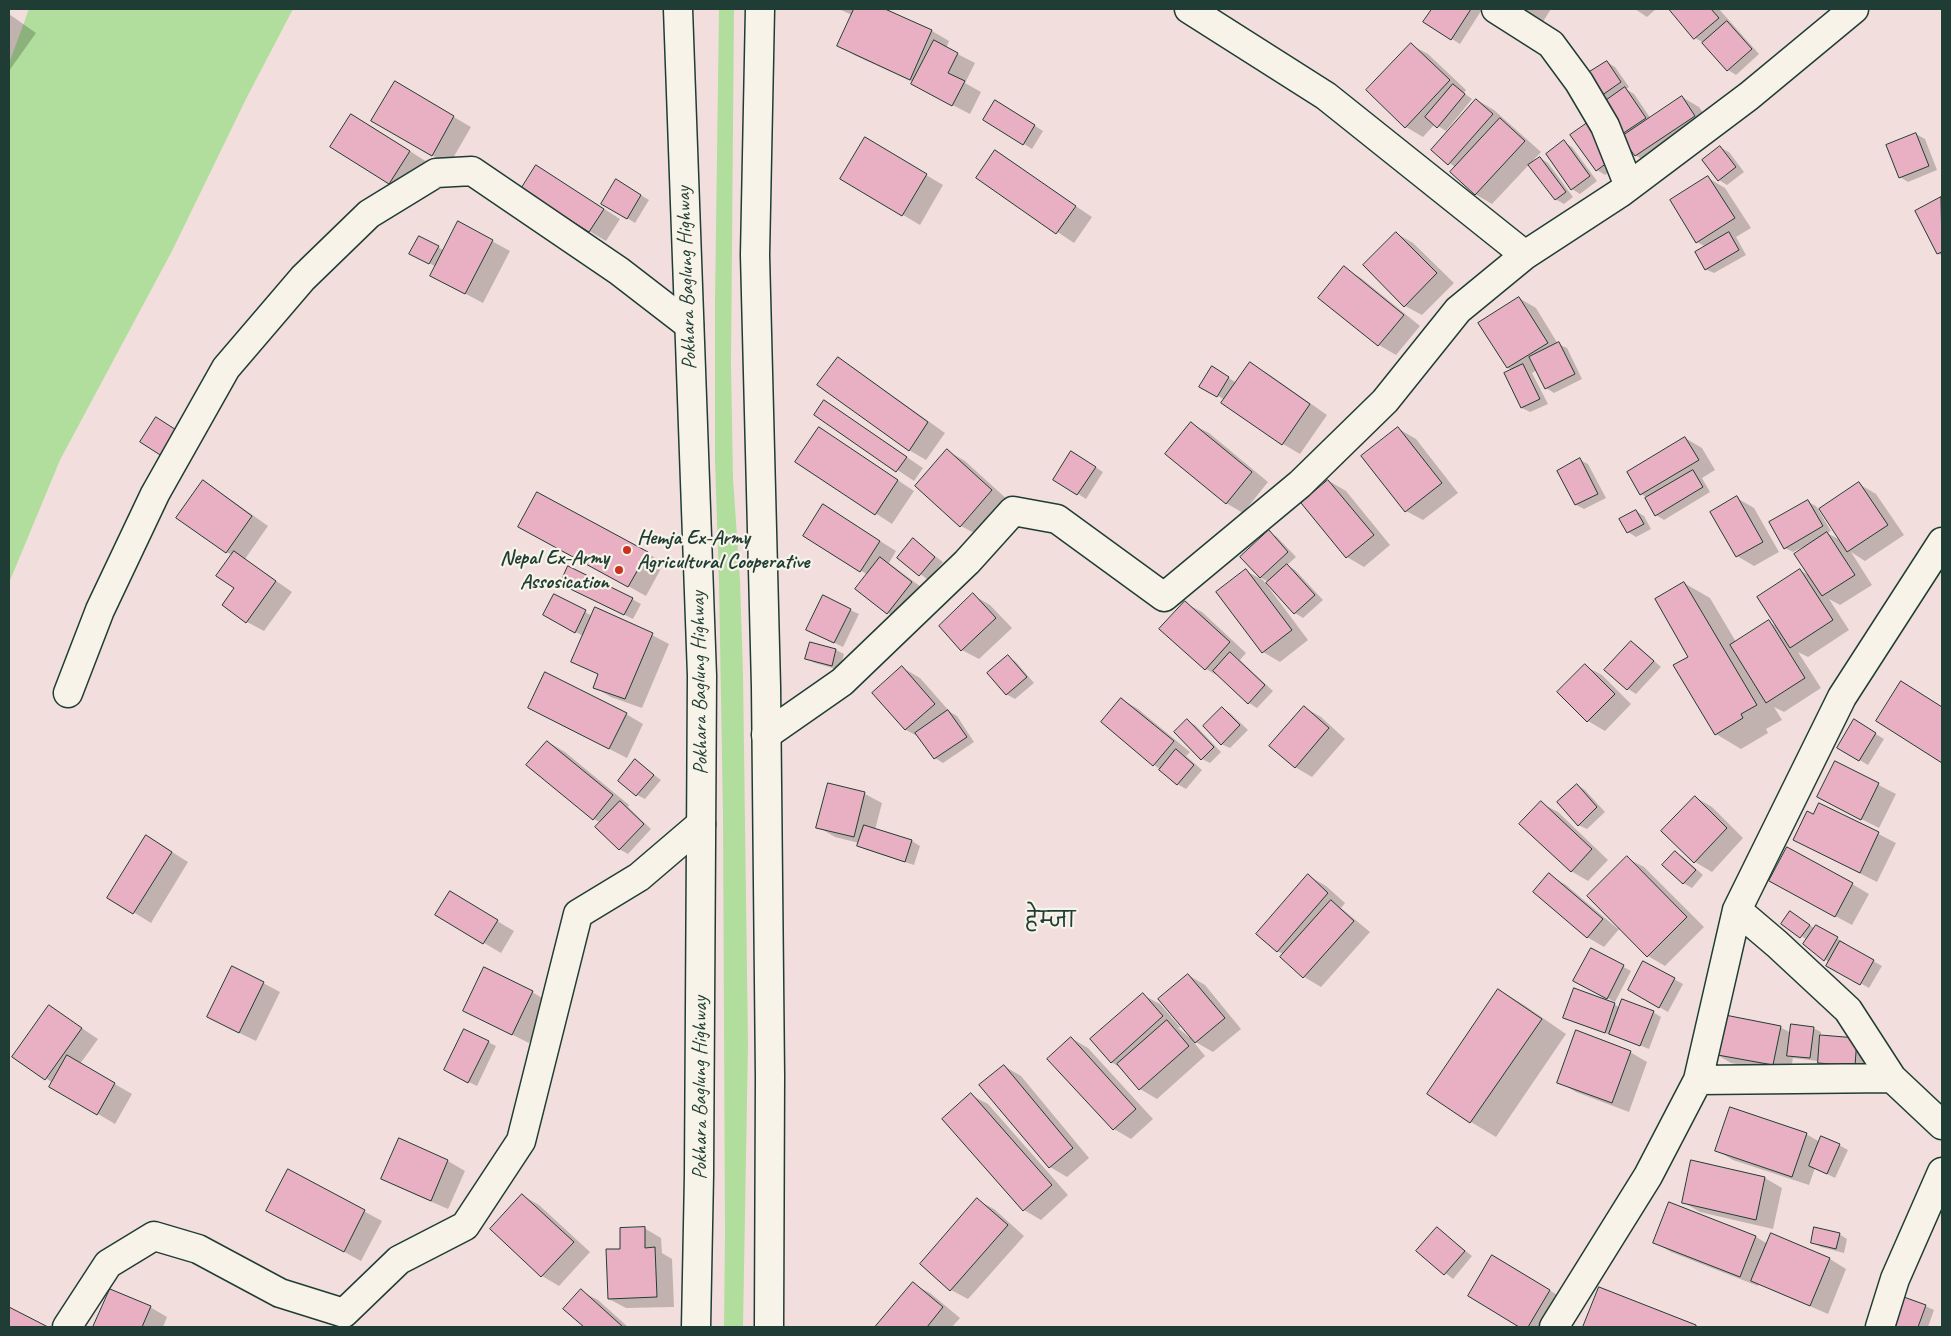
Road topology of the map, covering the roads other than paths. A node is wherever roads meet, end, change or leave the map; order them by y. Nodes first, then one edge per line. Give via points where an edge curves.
1 (678, 9) edge
2 (760, 9) edge
3 (1189, 9) edge
4 (1496, 9) edge
5 (1854, 9) edge
6 (1629, 186) junction
7 (1526, 255) junction
8 (689, 324) junction
9 (1942, 542) edge
10 (68, 693) dead end
11 (766, 735) junction
12 (701, 824) junction
13 (1737, 910) junction
14 (1892, 1078) junction
15 (1698, 1080) junction
16 (1942, 1125) edge
17 (1942, 1172) edge
18 (339, 1320) edge
19 (67, 1327) edge
20 (696, 1327) edge
21 (769, 1327) edge
22 (1554, 1327) edge
23 (1880, 1327) edge

1 - 8 main road, Pokhara Baglung Highway
2 - 11 main road via 755,255
3 - 7 main road via 1326,96
4 - 6 main road via 1552,44 1605,126
5 - 6 main road via 1749,96
6 - 7 main road
7 - 11 main road via 1458,310 1385,402 1300,484 1164,597 1057,519 1013,510 966,562 842,682
8 - 10 main road via 619,271 472,172 436,173 368,214 304,278 226,368 155,494 100,610
8 - 12 main road, Pokhara Baglung Highway via 702,676
9 - 13 main road via 1842,697
11 - 21 main road
12 - 18 main road via 639,877 578,914 521,1141 465,1226 399,1260
12 - 20 main road, Pokhara Baglung Highway
13 - 14 main road via 1848,1010
13 - 15 main road
14 - 15 main road
14 - 16 main road
15 - 22 main road via 1648,1176
17 - 23 main road via 1895,1279
18 - 19 main road via 198,1249 154,1236 108,1264

